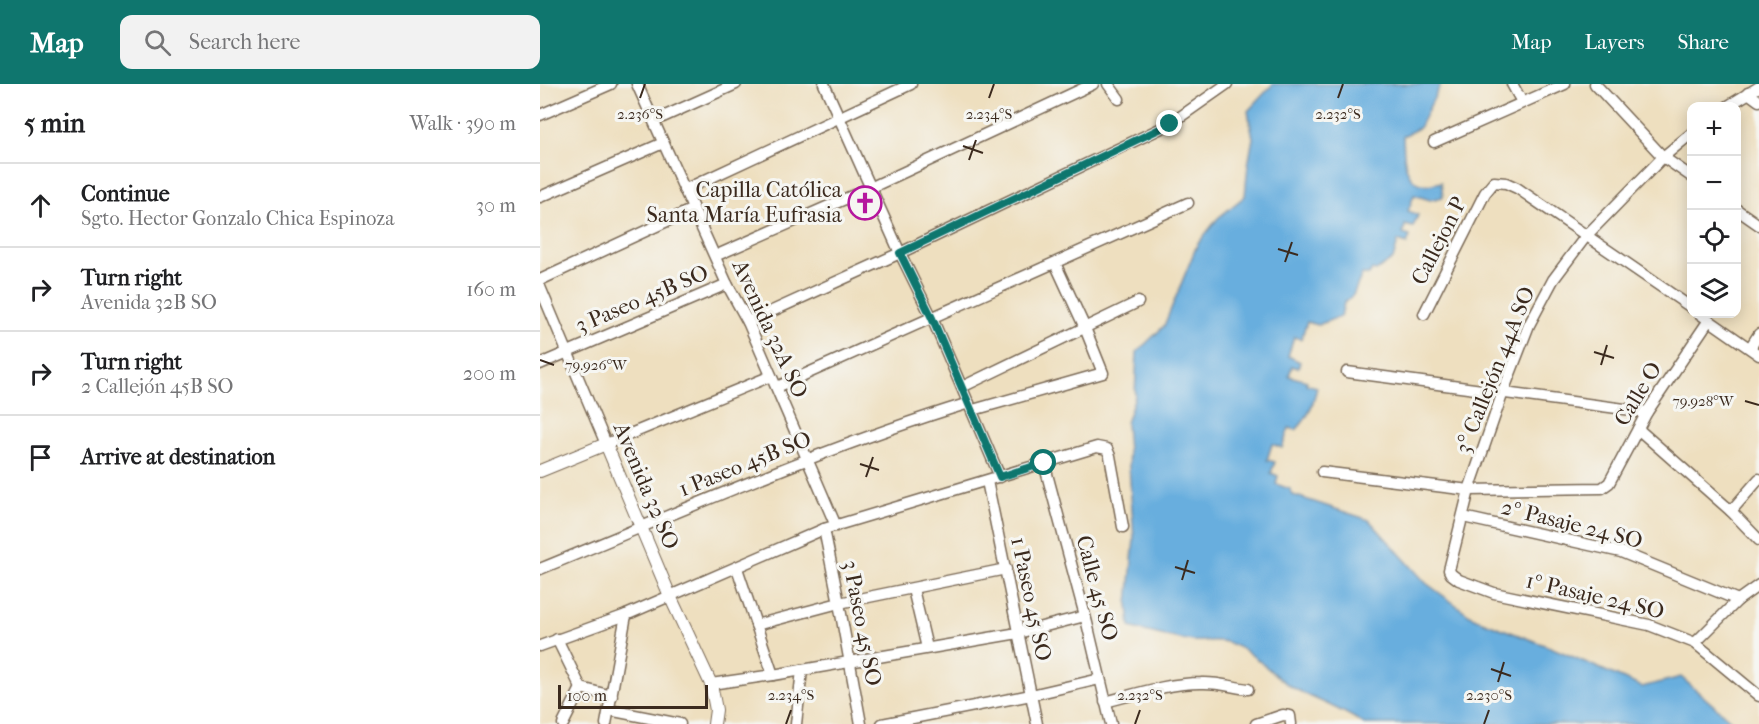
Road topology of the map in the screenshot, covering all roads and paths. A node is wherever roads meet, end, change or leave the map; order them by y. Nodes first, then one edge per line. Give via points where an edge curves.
1 (611, 84) edge
2 (637, 84) edge
3 (736, 84) edge
4 (824, 84) edge
5 (911, 84) edge
6 (1093, 84) edge
7 (1108, 84) edge
8 (1208, 84) edge
9 (1227, 84) edge
10 (1512, 84) edge
11 (1565, 84) edge
12 (1595, 84) edge
13 (1759, 87) edge
14 (1217, 91) junction
15 (1748, 93) junction
16 (1119, 99) dead end
17 (1759, 101) edge
18 (1522, 102) junction
19 (1734, 102) edge
20 (540, 115) edge
21 (838, 117) junction
22 (654, 121) junction
23 (1687, 137) edge
24 (1434, 142) dead end
25 (663, 143) junction
26 (1663, 157) junction
27 (1687, 174) edge
28 (870, 188) junction
29 (684, 190) junction
30 (540, 197) edge
31 (1188, 203) dead end
32 (693, 209) junction
33 (1738, 210) edge
34 (1759, 225) edge
35 (1586, 236) junction
36 (900, 253) junction
37 (715, 256) junction
38 (1055, 263) junction
39 (540, 280) edge
40 (727, 284) junction
41 (540, 287) edge
42 (1138, 302) dead end
43 (1687, 305) edge
44 (1424, 314) dead end
45 (932, 318) junction
46 (1703, 318) edge
47 (1706, 318) edge
48 (748, 322) junction
49 (1085, 328) junction
50 (1759, 334) edge
51 (1755, 351) edge
52 (567, 352) junction
53 (540, 364) edge
54 (1347, 372) dead end
55 (771, 376) junction
56 (777, 387) junction
57 (962, 387) junction
58 (1503, 392) junction
59 (971, 407) junction
60 (1647, 412) junction
61 (1638, 429) junction
62 (606, 444) junction
63 (808, 458) junction
64 (1044, 463) junction
65 (540, 471) edge
66 (1322, 472) dead end
67 (1000, 477) junction
68 (1759, 479) edge
69 (987, 481) junction
70 (1602, 488) joint
71 (1470, 490) junction
72 (1731, 511) junction
73 (1463, 517) junction
74 (836, 526) junction
75 (641, 527) junction
76 (1123, 527) dead end
77 (824, 529) junction
78 (1759, 540) edge
79 (1449, 566) joint
80 (736, 568) junction
81 (540, 569) edge
82 (1005, 569) junction
83 (1759, 585) edge
84 (913, 588) junction
85 (670, 596) junction
86 (1738, 600) junction
87 (839, 603) junction
88 (626, 615) junction
89 (1086, 616) junction
90 (756, 625) junction
91 (1018, 633) junction
92 (557, 639) junction
93 (1695, 643) junction
94 (540, 646) edge
95 (927, 648) junction
96 (849, 663) junction
97 (802, 670) junction
98 (773, 675) junction
99 (1100, 678) junction
100 (711, 684) junction
101 (580, 687) junction
102 (1248, 690) dead end
103 (1031, 695) junction
104 (612, 696) junction
105 (1759, 696) edge
106 (1105, 702) junction
107 (799, 707) junction
108 (609, 710) junction
109 (940, 719) edge
110 (562, 724) edge
111 (606, 724) edge
112 (680, 724) edge
113 (714, 724) edge
114 (796, 724) edge
115 (803, 724) edge
116 (861, 724) edge
117 (882, 724) edge
118 (1037, 724) edge
119 (1111, 724) edge
120 (1256, 724) edge
121 (1291, 724) edge

1 - 20 street
2 - 22 street, Avenida 32A SO
3 - 22 street
4 - 21 street
5 - 21 street
6 - 28 street
7 - 16 street
8 - 14 street
9 - 14 street
10 - 18 street
11 - 18 street
12 - 26 street
13 - 15 street
14 - 36 street via 1170,124
15 - 17 street
15 - 19 street
18 - 24 street
21 - 28 street
21 - 29 street
22 - 25 street, Avenida 32A SO
23 - 26 street, 3° Callejón 44A SO
25 - 29 street, Avenida 32A SO
25 - 30 street
26 - 27 street
26 - 35 street, 3° Callejón 44A SO
28 - 36 street
28 - 37 street
29 - 32 street, Avenida 32A SO
31 - 38 street
32 - 37 street, Avenida 32A SO
32 - 39 street
33 - 34 street
35 - 43 street
35 - 44 street, Callejon P via 1511,185 1494,182
35 - 58 street, 3° Callejón 44A SO via 1553,280 1529,325
36 - 45 street
36 - 48 street
37 - 40 street, Avenida 32A SO
38 - 45 street
38 - 49 street
40 - 48 street, Avenida 32A SO
40 - 52 street, 3 Paseo 45B SO
41 - 52 street, Avenida 32 SO
42 - 49 street
45 - 56 street
45 - 57 street
46 - 60 street, Calle O
47 - 51 street
48 - 55 street, Avenida 32A SO
49 - 57 street
49 - 59 street, 1 Paseo 45B SO via 1103,373
50 - 51 street
52 - 53 street, 3 Paseo 45B SO
52 - 62 street, Avenida 32 SO
54 - 58 street
55 - 56 street, Avenida 32A SO
55 - 62 street
56 - 63 street, Avenida 32A SO
57 - 59 street
58 - 60 street
58 - 71 street, 3° Callejón 44A SO
59 - 63 street, 1 Paseo 45B SO via 904,423
59 - 67 street
60 - 61 street, Calle O
61 - 70 street, Calle O via 1609,483
61 - 72 street
62 - 65 street
62 - 75 street, Avenida 32 SO
63 - 74 street, Avenida 32A SO
63 - 75 street, 1 Paseo 45B SO
64 - 67 street
64 - 76 street via 1097,447 1107,449
64 - 89 street, Calle 45 SO
66 - 71 street, 2º Pasaje 24 SO
67 - 69 street
68 - 72 street
69 - 74 street
69 - 82 street, 1 Paseo 45 SO
70 - 71 street, 2º Pasaje 24 SO
71 - 73 street, 3° Callejón 44A SO
72 - 78 street
73 - 79 street, 3° Callejón 44A SO
73 - 86 street, 2º Pasaje 24 SO via 1621,552
74 - 77 street
75 - 81 street, 1 Paseo 45B SO
75 - 85 street, Avenida 32 SO
77 - 80 street
77 - 87 street, 3 Paseo 45 SO
79 - 93 street, 1º Pasaje 24 SO via 1455,578 1494,593 1649,625
80 - 85 street
80 - 90 street
82 - 84 street
82 - 91 street, 1 Paseo 45 SO
83 - 86 street
84 - 87 street
84 - 95 street
85 - 88 street
85 - 100 street, Avenida 32 SO
86 - 93 street
87 - 90 street
87 - 96 street, 3 Paseo 45 SO
88 - 92 street
88 - 104 street
89 - 91 street
89 - 99 street, Calle 45 SO
90 - 98 street
91 - 95 street
91 - 103 street, 1 Paseo 45 SO
92 - 94 street
92 - 101 street
93 - 105 street, 1º Pasaje 24 SO
95 - 96 street
96 - 97 street
96 - 116 street, 3 Paseo 45 SO
97 - 98 street
97 - 107 street
98 - 100 street
99 - 103 street
99 - 106 street, Calle 45 SO
100 - 113 street, Avenida 32 SO via 716,700
101 - 104 street
101 - 110 street
102 - 106 street via 1194,683
103 - 109 street
103 - 118 street, 1 Paseo 45 SO
104 - 108 street
106 - 119 street, Calle 45 SO
107 - 114 street
107 - 115 street
108 - 111 street
108 - 112 street
109 - 117 street
120 - 121 street via 1283,715 1290,716

